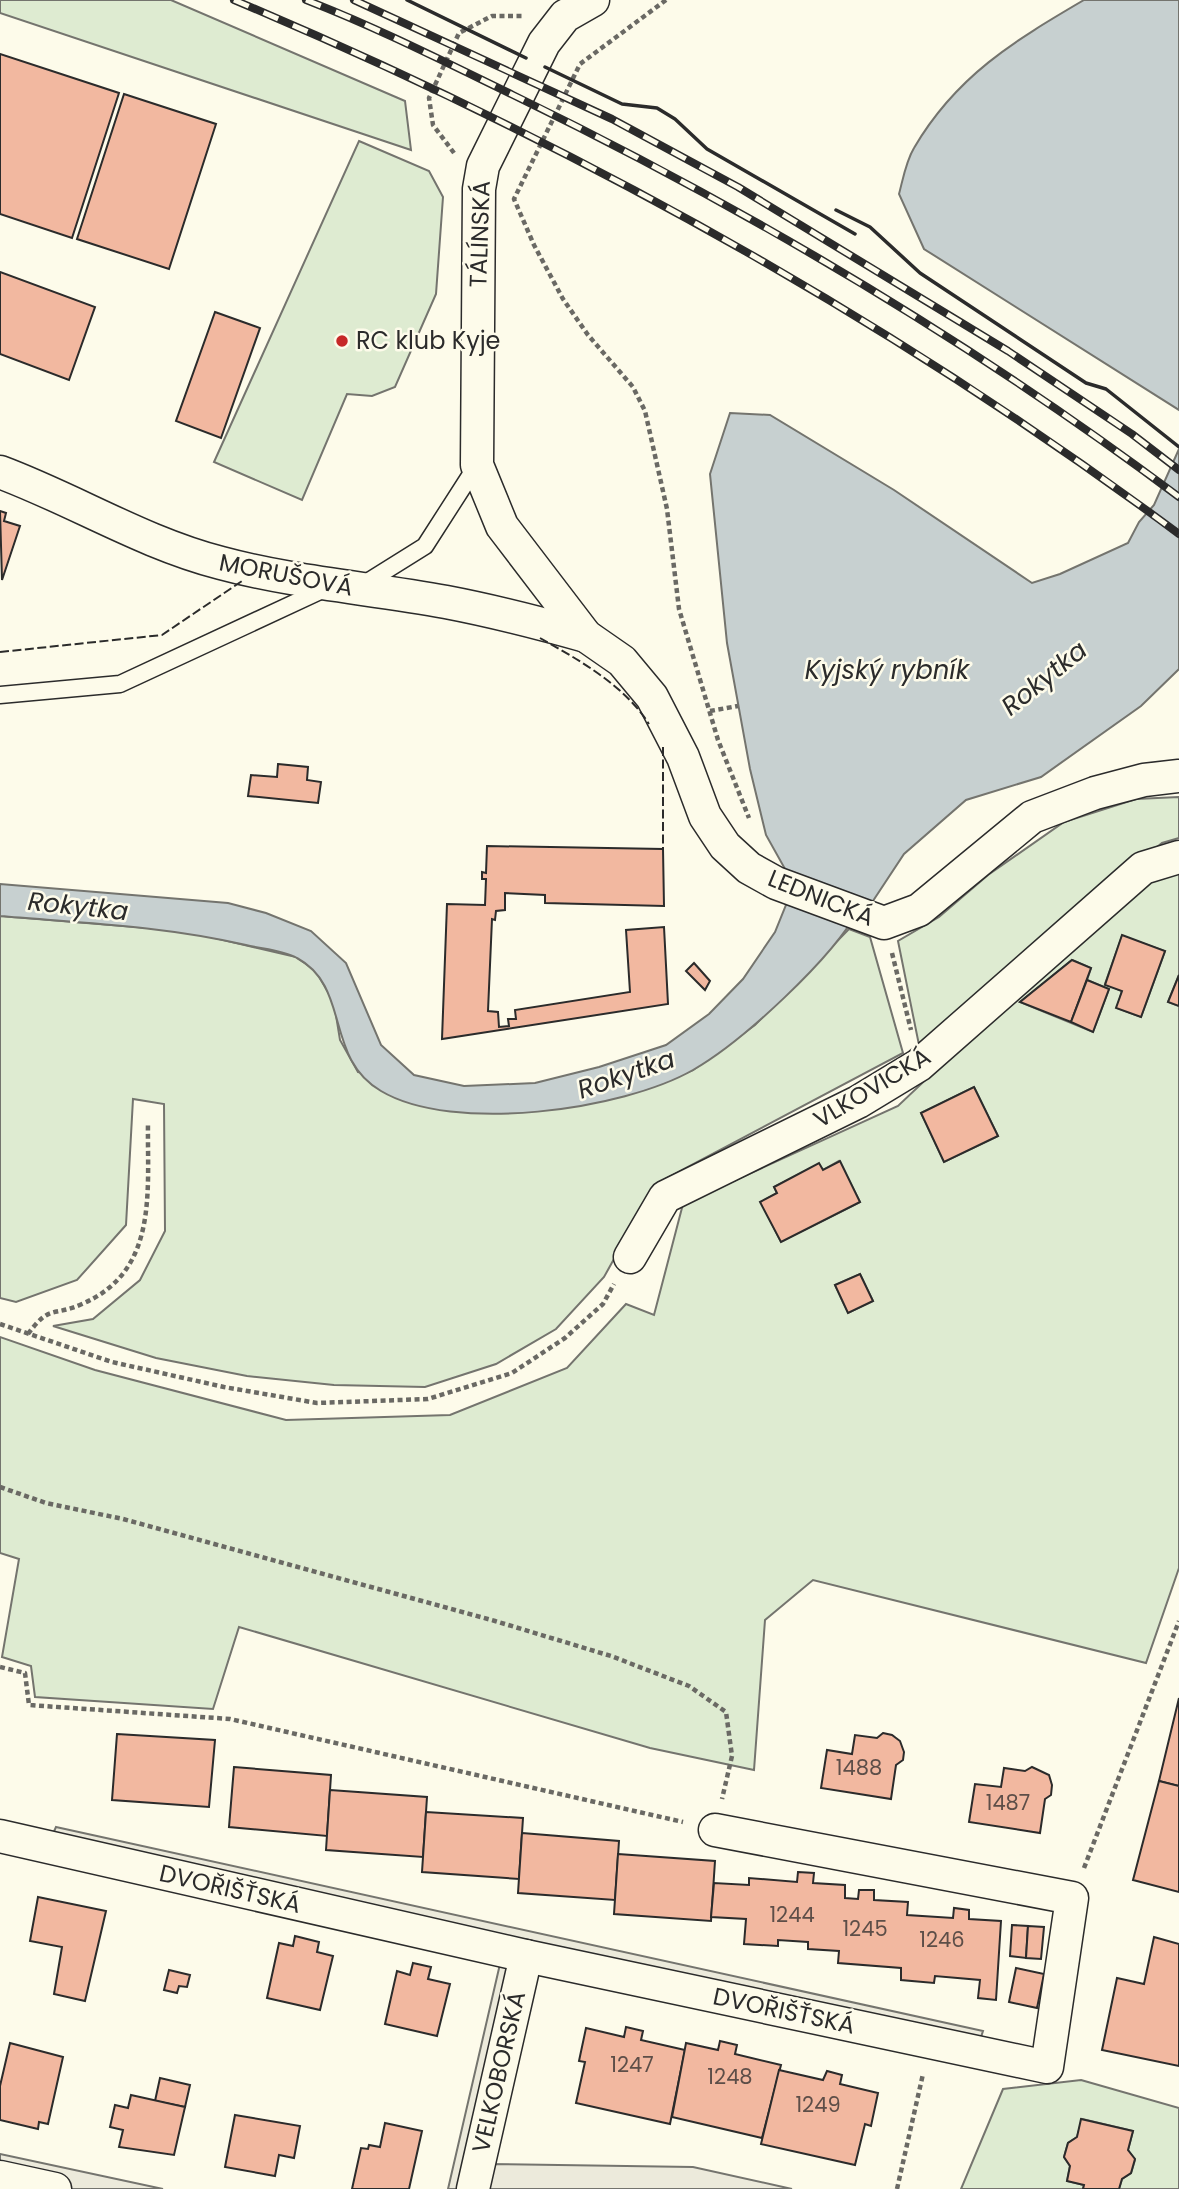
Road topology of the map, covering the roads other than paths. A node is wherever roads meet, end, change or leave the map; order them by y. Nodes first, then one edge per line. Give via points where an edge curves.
1 (593, 0) edge
2 (477, 465) junction
3 (0, 472) edge
4 (321, 584) junction
5 (356, 589) junction
6 (586, 636) junction
7 (0, 695) edge
8 (1179, 776) edge
9 (1179, 857) edge
10 (630, 1257) road end
11 (715, 1830) road end
12 (0, 1836) edge
13 (526, 1956) junction
14 (0, 2177) edge
15 (55, 2189) edge
16 (473, 2189) edge

1 - 2 street, TÁLÍNSKÁ via 565,16 544,43 483,166 479,190
2 - 5 lane via 425,546
2 - 6 street, LEDNICKÁ via 502,526
3 - 4 street, MORUŠOVÁ via 167,548
4 - 5 street, MORUŠOVÁ
4 - 7 lane via 318,592 120,684
5 - 6 street, MORUŠOVÁ via 446,602
6 - 8 street, LEDNICKÁ via 622,661 652,697 683,757 705,816 725,846 776,883 884,923 919,910 1032,817 1144,779
9 - 10 street, VLKOVICKÁ via 1143,868 919,1065 858,1102 665,1197
11 - 13 street, DVOŘIŠŤSKÁ via 1072,1898 1047,2067
12 - 13 street, DVOŘIŠŤSKÁ
13 - 16 street, VELKOBORSKÁ
14 - 15 street

